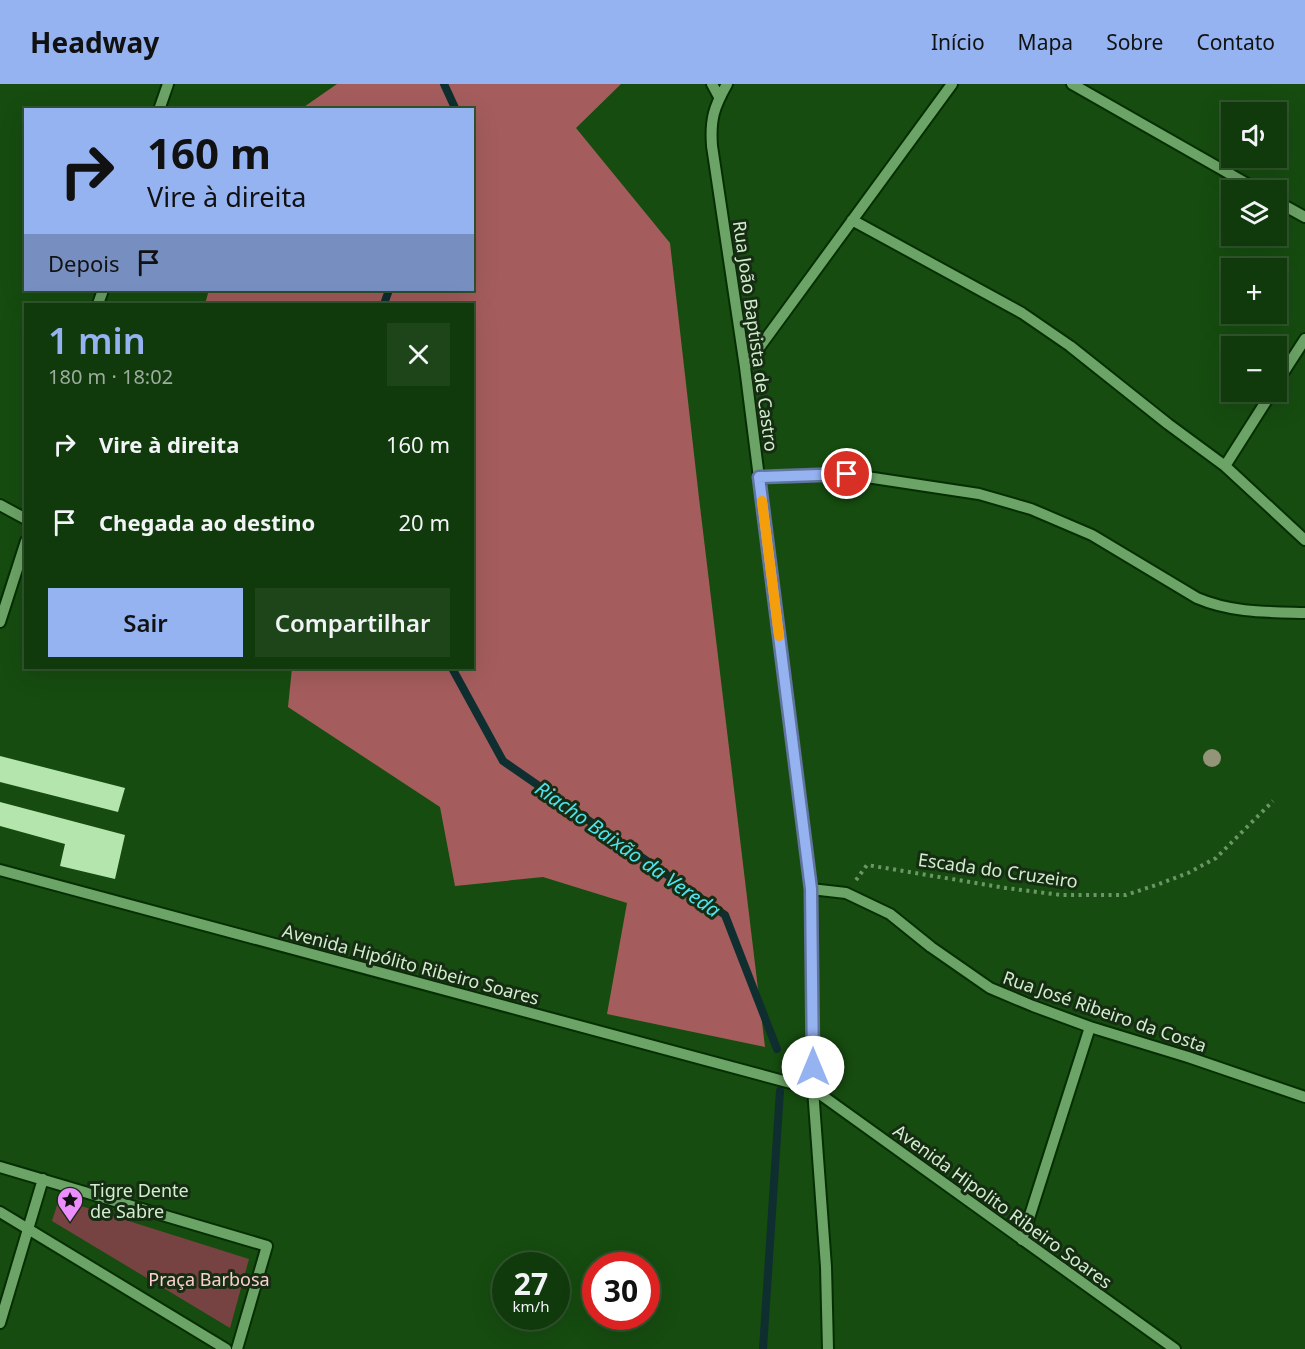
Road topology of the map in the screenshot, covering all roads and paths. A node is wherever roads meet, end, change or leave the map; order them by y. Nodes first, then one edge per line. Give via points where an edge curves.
1 (168, 84) edge
2 (712, 84) edge
3 (727, 84) edge
4 (952, 84) edge
5 (1072, 84) edge
6 (720, 96) junction
7 (160, 108) edge
8 (1240, 180) edge
9 (1287, 207) edge
10 (1305, 217) edge
11 (852, 220) junction
12 (1305, 339) edge
13 (745, 367) junction
14 (1287, 367) edge
15 (1266, 402) edge
16 (1225, 466) junction
17 (759, 477) junction
18 (0, 506) edge
19 (24, 518) edge
20 (1305, 540) edge
21 (24, 545) edge
22 (1305, 613) edge
23 (0, 622) edge
24 (1274, 801) dead end
25 (0, 870) edge
26 (811, 889) junction
27 (846, 893) junction
28 (1090, 1027) junction
29 (813, 1089) junction
30 (1305, 1097) edge
31 (0, 1167) edge
32 (43, 1179) junction
33 (0, 1212) edge
34 (27, 1228) junction
35 (1022, 1240) junction
36 (0, 1323) edge
37 (226, 1349) edge
38 (237, 1349) edge
39 (828, 1349) edge
40 (1175, 1349) edge

1 - 7 street
2 - 6 street
3 - 6 street, Rua João Baptista de Castro
4 - 11 street
5 - 8 street
6 - 13 street, Rua João Baptista de Castro via 713,111 712,146
9 - 10 street
11 - 13 street
11 - 16 street via 1022,313
12 - 14 street
13 - 17 street, Rua João Baptista de Castro
15 - 16 street
16 - 20 street
17 - 22 street via 847,474 979,494 1031,509 1092,535 1210,604 1244,611
17 - 26 street, Rua João Baptista de Castro
18 - 19 street
21 - 23 street
24 - 27 path, Escada do Cruzeiro via 1216,858 1159,885 1126,894 1061,895 867,865
25 - 29 street, Avenida Hipólito Ribeiro Soares
26 - 27 street, Rua José Ribeiro da Costa
26 - 29 street, Rua João Baptista de Castro
27 - 28 street, Rua José Ribeiro da Costa via 890,914 990,988
28 - 30 street, Rua José Ribeiro da Costa
28 - 35 street
29 - 35 street, Avenida Hipolito Ribeiro Soares
29 - 39 street, Rua João Baptista de Castro
31 - 32 street
32 - 34 street
32 - 38 street via 267,1246
33 - 34 street
34 - 36 street
34 - 37 street
35 - 40 street, Avenida Hipolito Ribeiro Soares

